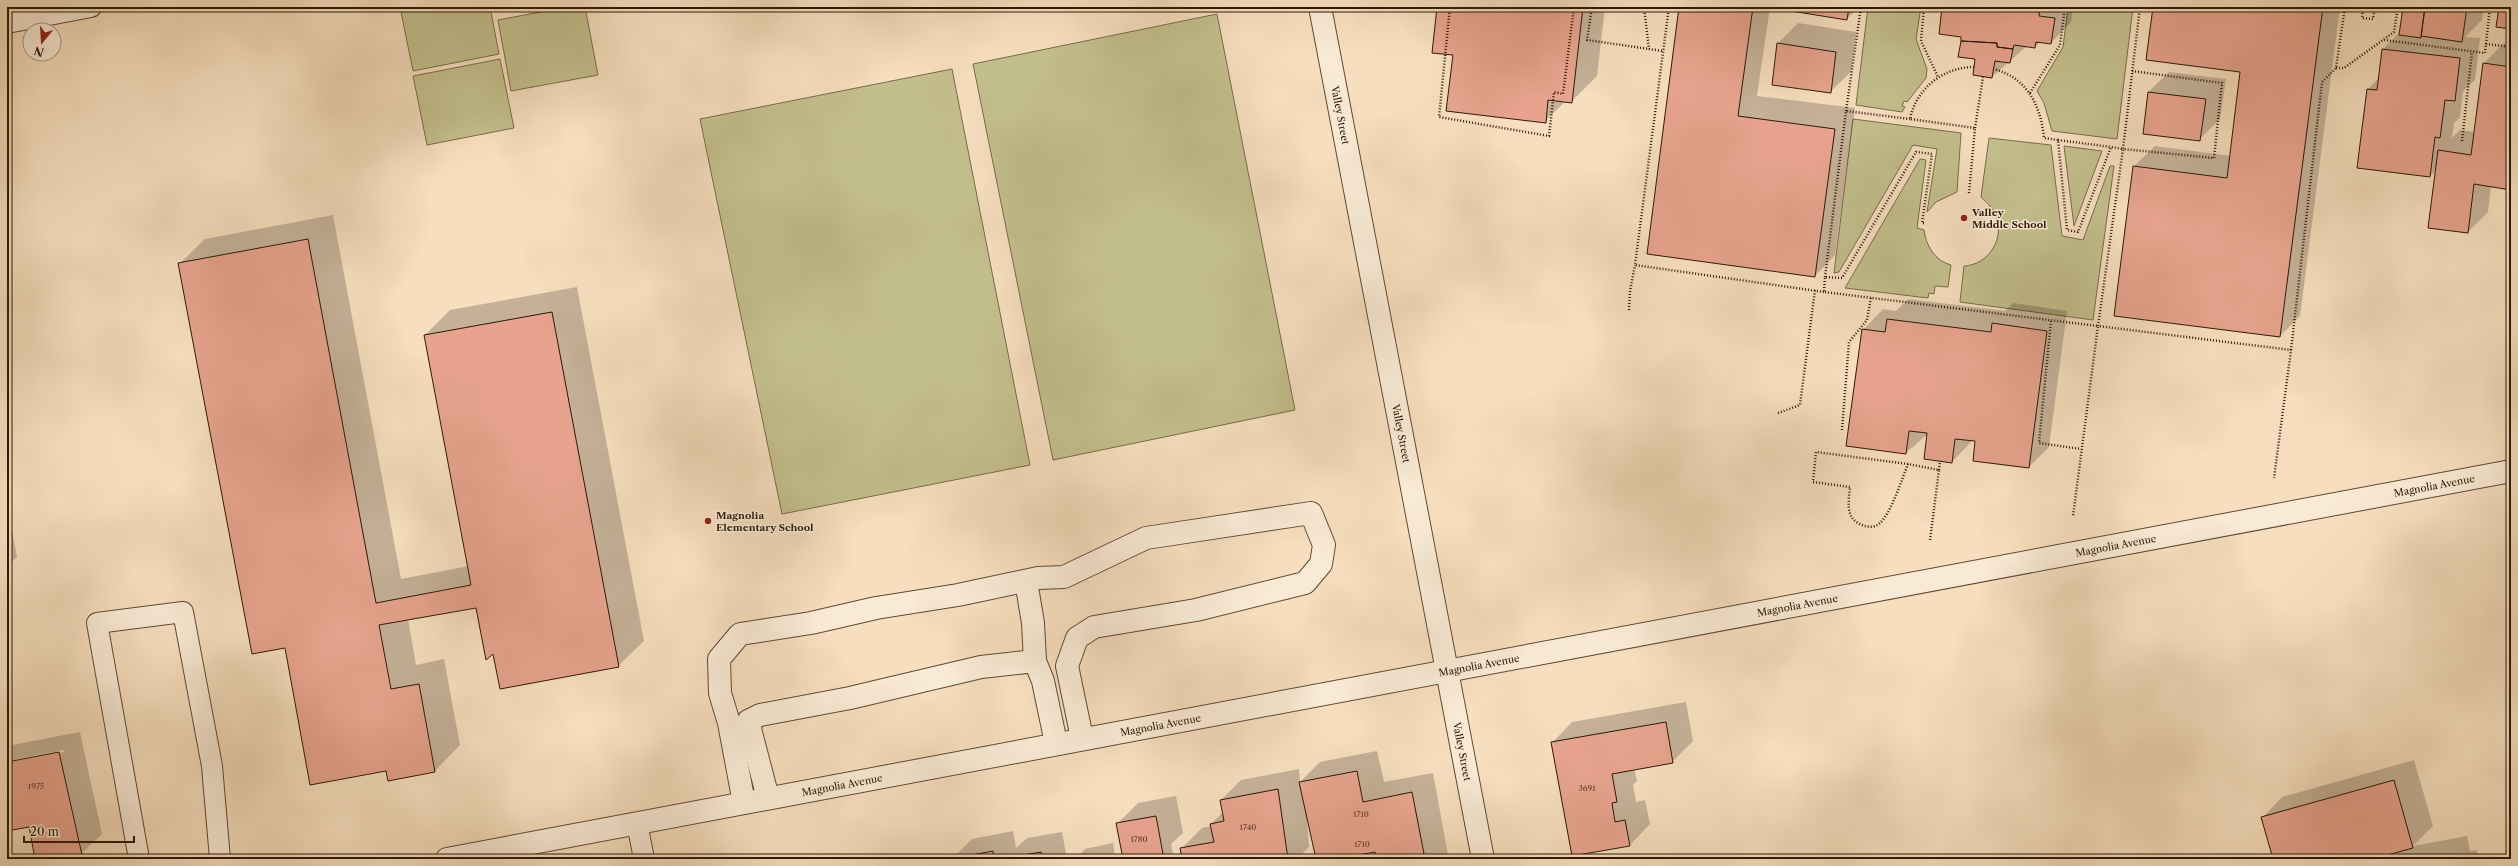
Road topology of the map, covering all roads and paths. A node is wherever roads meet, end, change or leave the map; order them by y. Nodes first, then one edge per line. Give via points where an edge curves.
1 (91, 7) edge
2 (1320, 7) edge
3 (1450, 7) edge
4 (1574, 7) edge
5 (1592, 7) edge
6 (1644, 7) edge
7 (1669, 7) edge
8 (1861, 7) edge
9 (1924, 7) edge
10 (2065, 7) edge
11 (2140, 7) edge
12 (2345, 7) edge
13 (2363, 7) edge
14 (2375, 7) edge
15 (2398, 7) edge
16 (2490, 7) edge
17 (7, 23) edge
18 (2384, 40) junction
19 (2486, 44) junction
20 (2511, 47) edge
21 (1649, 49) junction
22 (1663, 51) junction
23 (2472, 52) junction
24 (1974, 67) dead end
25 (2336, 68) junction
26 (1993, 69) dead end
27 (2132, 71) junction
28 (1938, 77) junction
29 (1983, 77) dead end
30 (2030, 93) junction
31 (1846, 111) junction
32 (1910, 119) junction
33 (1975, 128) junction
34 (2058, 140) junction
35 (2462, 141) dead end
36 (2111, 148) junction
37 (2123, 149) junction
38 (1969, 193) dead end
39 (1924, 223) dead end
40 (1635, 265) junction
41 (1825, 277) junction
42 (1815, 290) junction
43 (1824, 292) junction
44 (1870, 297) junction
45 (1629, 310) dead end
46 (2050, 321) junction
47 (2098, 326) junction
48 (2290, 350) junction
49 (1778, 413) dead end
50 (1842, 430) dead end
51 (2081, 449) junction
52 (1940, 461) dead end
53 (1908, 464) junction
54 (1939, 470) junction
55 (2511, 471) edge
56 (2274, 478) dead end
57 (2073, 516) dead end
58 (1930, 540) dead end
59 (1026, 581) junction
60 (1035, 661) junction
61 (1447, 669) junction
62 (1082, 738) junction
63 (1056, 743) junction
64 (768, 798) junction
65 (744, 803) junction
66 (637, 823) junction
67 (139, 859) edge
68 (220, 859) edge
69 (447, 859) edge
70 (644, 859) edge
71 (1483, 859) edge

1 - 17 lane
2 - 61 street, Valley Street
3 - 4 path via 1439,117 1549,136 1554,92 1563,94
5 - 21 path via 1587,40
6 - 21 path
7 - 22 path
8 - 31 path
9 - 28 path via 1921,41
10 - 30 path via 2060,45
11 - 27 path
12 - 25 path
13 - 14 path via 2362,18 2373,19
15 - 18 path via 2394,32
16 - 19 path
18 - 23 path
18 - 25 path via 2344,68
19 - 20 path
19 - 23 path via 2485,53
21 - 22 path
22 - 40 path
23 - 35 path
24 - 28 path via 1966,67
25 - 48 path via 2322,82
26 - 30 path via 2009,75
27 - 37 path
27 - 37 path via 2222,83 2214,158
28 - 32 path via 1925,88
29 - 33 path
30 - 34 path via 2038,105 2044,138
31 - 32 path
31 - 41 path
32 - 33 path
33 - 38 path
34 - 36 path
34 - 36 path via 2067,230 2078,232
36 - 37 path
37 - 47 path
39 - 41 path via 1932,154 1916,152 1842,278
40 - 42 path
40 - 45 path
41 - 43 path
42 - 43 path
42 - 49 path via 1800,406
43 - 44 path
44 - 46 path
44 - 50 path via 1868,320 1849,342
46 - 47 path
46 - 51 path via 2039,443
47 - 48 path
47 - 51 path
48 - 56 path
51 - 57 path
52 - 54 path
53 - 53 path via 1886,513 1881,522 1873,527 1863,526 1850,516 1850,487 1813,482 1816,452
53 - 54 path
54 - 58 path
55 - 61 street, Magnolia Avenue
59 - 60 street
59 - 62 street via 1064,577 1146,538 1311,513 1324,545 1321,564 1305,583 1196,610 1094,627 1077,638 1067,666
59 - 65 street via 876,608 811,623 740,634 719,659 720,693 729,723
60 - 63 street via 1043,681
60 - 64 street via 981,668 850,698 760,715 748,720
61 - 62 street, Magnolia Avenue
61 - 71 street, Valley Street
62 - 63 street, Magnolia Avenue
63 - 64 street, Magnolia Avenue
64 - 65 street, Magnolia Avenue
65 - 66 street, Magnolia Avenue
66 - 69 street, Magnolia Avenue
66 - 70 lane
67 - 68 lane via 97,623 183,612 212,766

